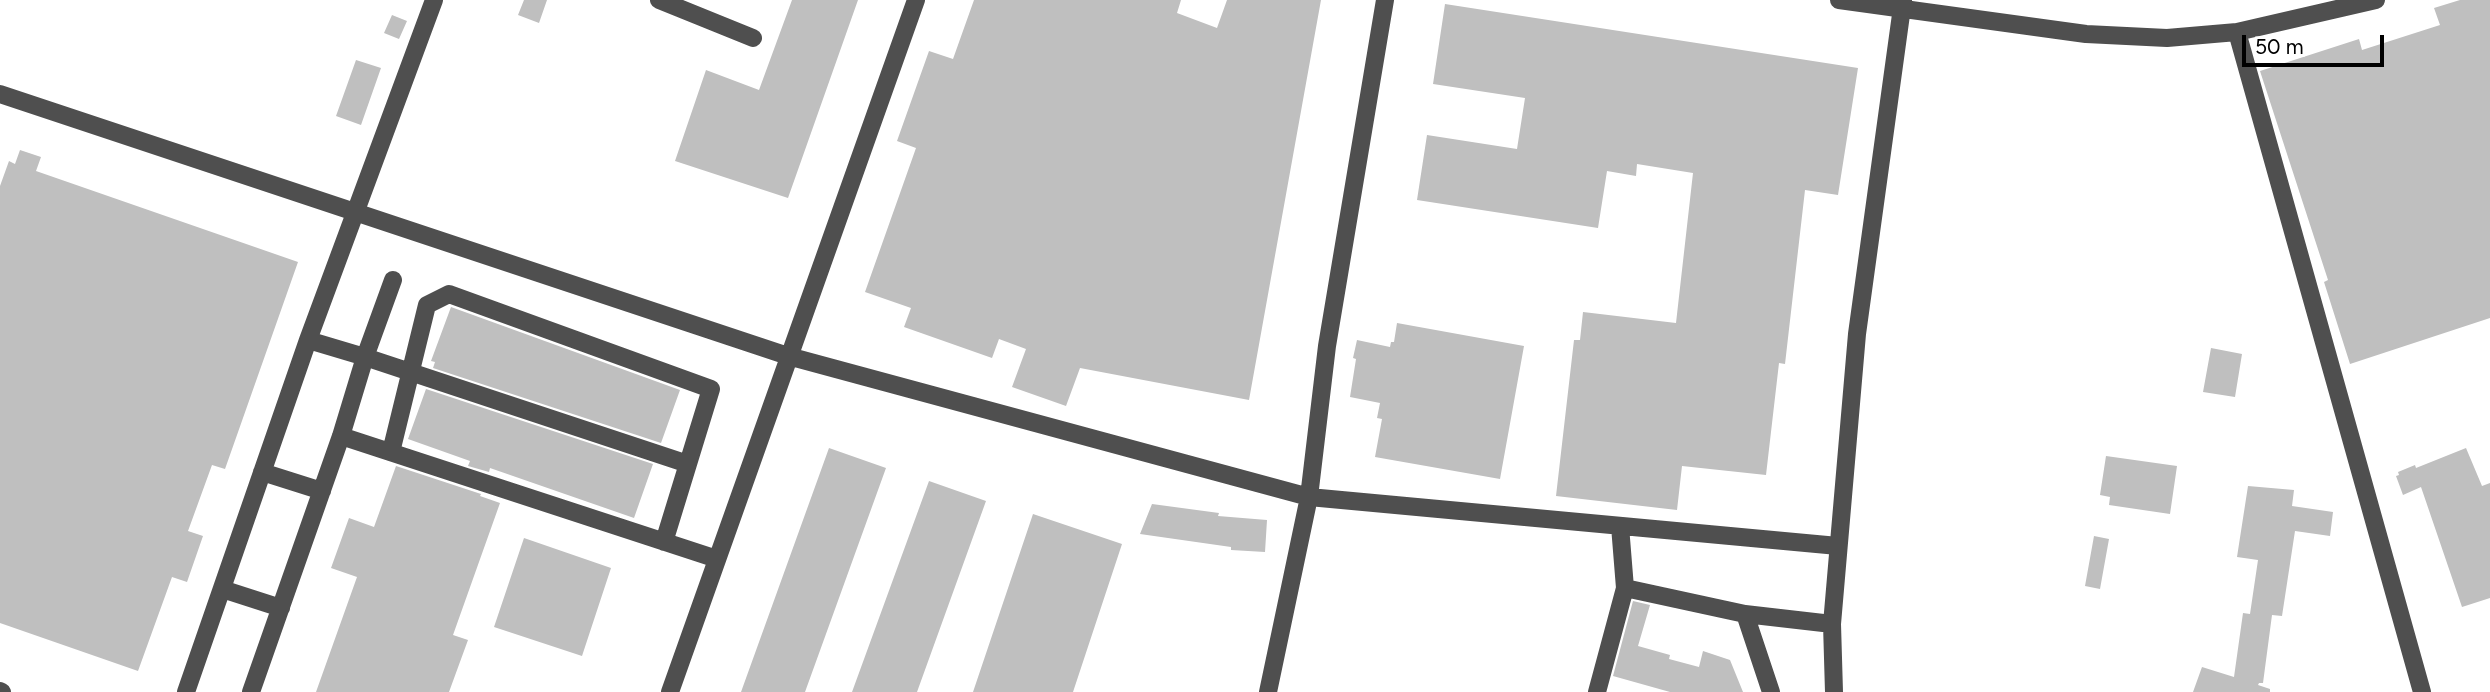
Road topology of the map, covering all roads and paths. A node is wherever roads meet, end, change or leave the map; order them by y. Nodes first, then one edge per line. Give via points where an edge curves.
1 (434, 0) edge
2 (659, 0) edge
3 (916, 0) edge
4 (1385, 0) edge
5 (1839, 0) edge
6 (2376, 0) edge
7 (1902, 5) edge
8 (2237, 32) junction
9 (753, 38) dead end
10 (0, 94) edge
11 (355, 212) junction
12 (393, 280) dead end
13 (308, 340) junction
14 (788, 356) junction
15 (365, 357) junction
16 (411, 373) junction
17 (341, 436) junction
18 (391, 452) junction
19 (688, 464) junction
20 (262, 472) junction
21 (322, 491) junction
22 (1309, 497) junction
23 (1620, 526) junction
24 (664, 542) junction
25 (1838, 546) junction
26 (717, 559) junction
27 (1625, 588) junction
28 (222, 589) junction
29 (281, 608) junction
30 (1745, 614) junction
31 (1832, 624) junction
32 (186, 692) edge
33 (251, 692) edge
34 (670, 692) edge
35 (1268, 692) edge
36 (1597, 692) edge
37 (1771, 692) edge
38 (1834, 692) edge
39 (2422, 692) edge

1 - 11 street
2 - 9 street
3 - 14 street
4 - 22 street via 1327,346
5 - 7 street
6 - 8 street
7 - 8 street via 2087,34 2167,38
7 - 25 street via 1857,334
8 - 39 street
10 - 11 street
11 - 13 street
11 - 14 street
12 - 15 street
13 - 15 street
13 - 20 street
14 - 22 street
14 - 26 street
15 - 16 street
15 - 17 street
16 - 18 street
16 - 19 street
16 - 19 street via 428,305 449,294 711,389
17 - 18 street
17 - 21 street
18 - 24 street
19 - 24 street
20 - 21 street
20 - 28 street
21 - 29 street
22 - 23 street
22 - 35 street
23 - 25 street
23 - 27 street
24 - 26 street
25 - 31 street
26 - 34 street
27 - 30 street
27 - 36 street
28 - 29 street
28 - 32 street
29 - 33 street
30 - 31 street
30 - 37 street
31 - 38 street

